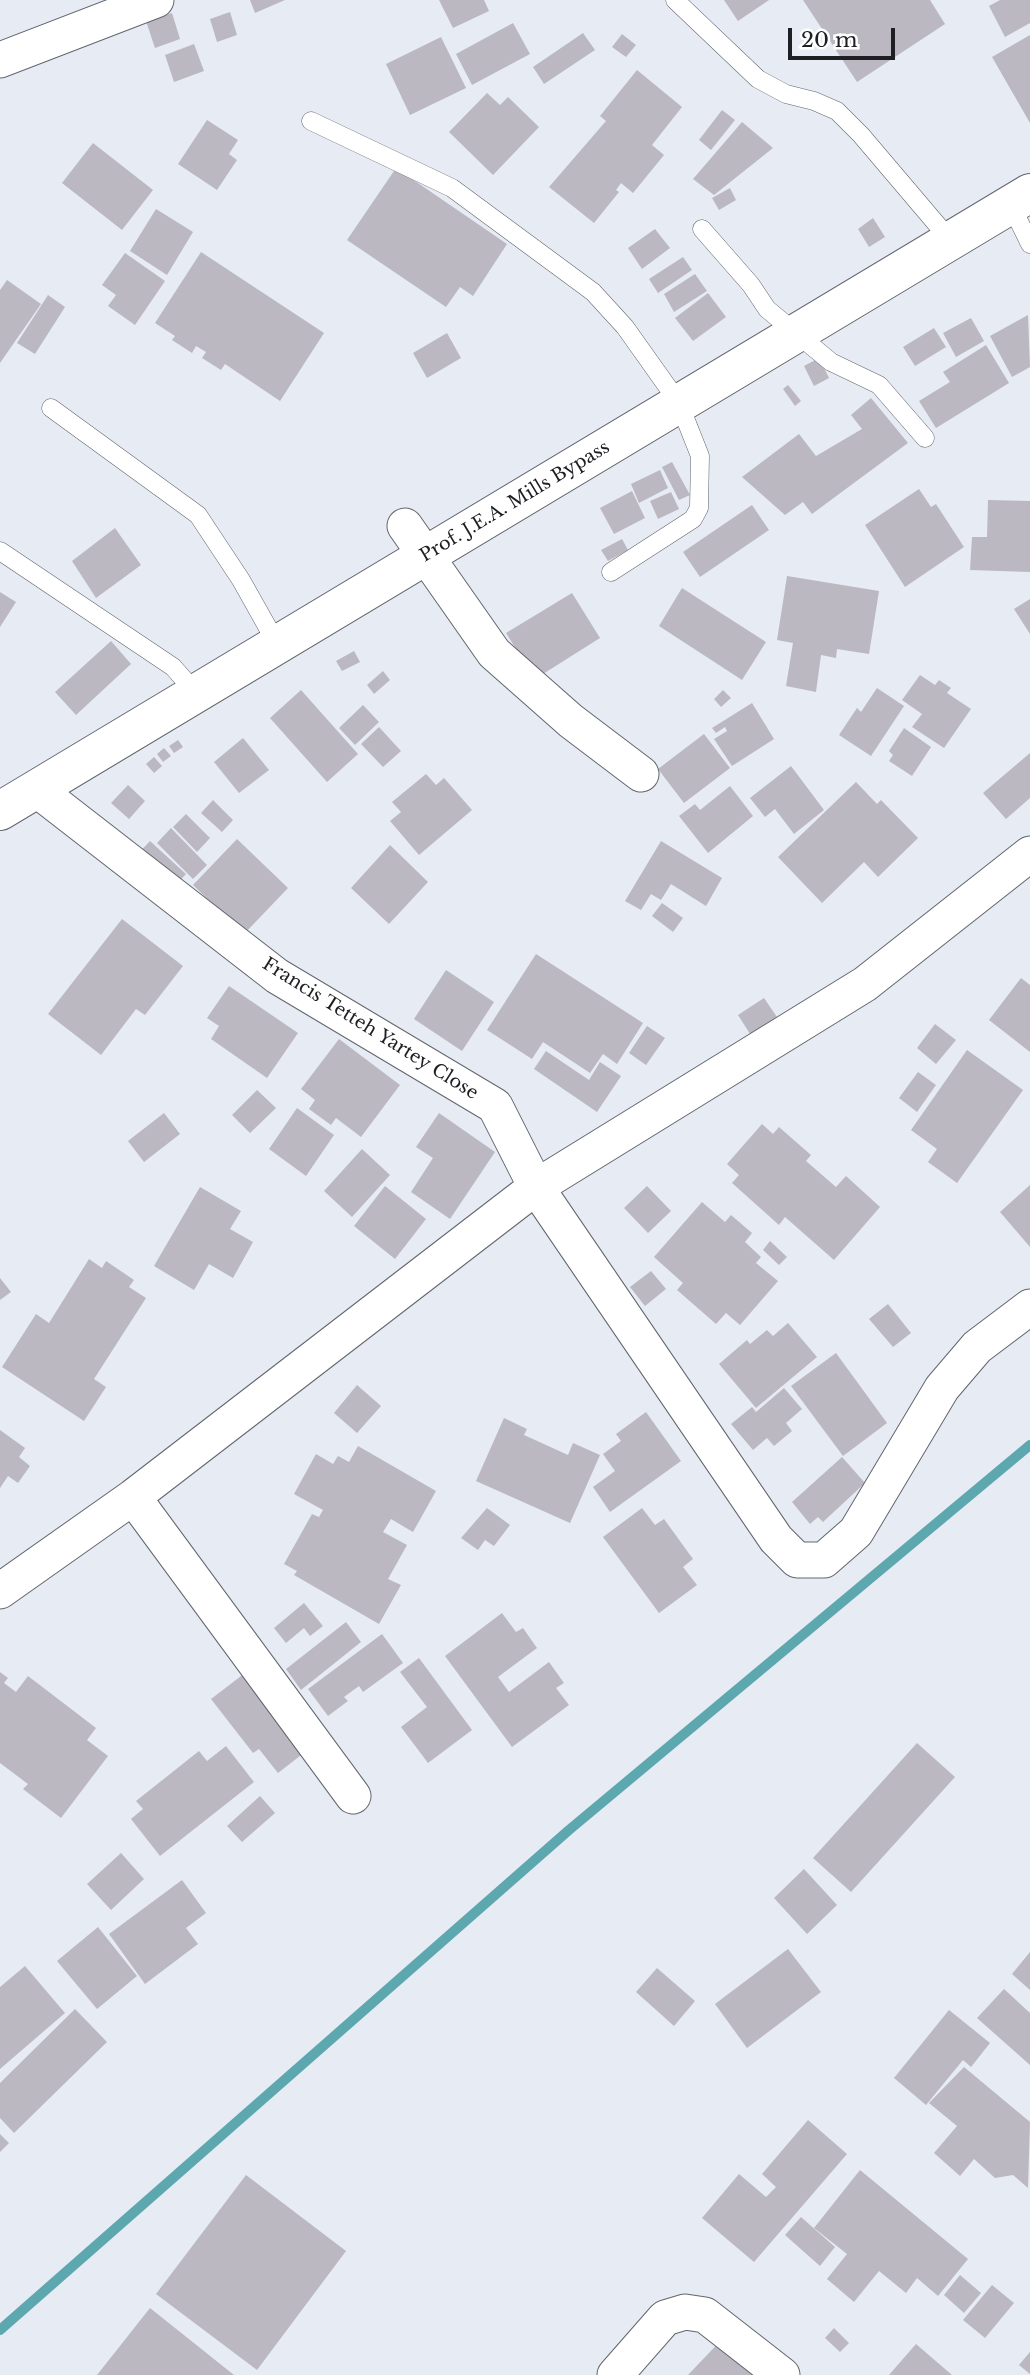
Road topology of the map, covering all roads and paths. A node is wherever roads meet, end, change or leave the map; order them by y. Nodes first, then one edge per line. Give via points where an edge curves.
1 (156, 0) edge
2 (675, 0) edge
3 (0, 60) edge
4 (311, 121) dead end
5 (1020, 199) edge
6 (702, 229) dead end
7 (951, 241) junction
8 (1030, 244) edge
9 (797, 335) junction
10 (679, 403) junction
11 (51, 408) dead end
12 (925, 438) dead end
13 (415, 540) junction
14 (0, 551) edge
15 (611, 572) dead end
16 (277, 644) junction
17 (196, 693) junction
18 (641, 774) dead end
19 (10, 803) edge
20 (1030, 854) edge
21 (536, 1187) junction
22 (1030, 1307) edge
23 (134, 1497) junction
24 (0, 1591) edge
25 (353, 1796) dead end
26 (615, 2375) edge
27 (782, 2375) edge

1 - 3 street
2 - 7 lane via 758,79 837,111
4 - 10 lane via 452,188 593,292 625,327
5 - 7 street, Prof. J.E.A. Mills Bypass
5 - 8 lane
6 - 9 lane via 767,309
7 - 9 street, Prof. J.E.A. Mills Bypass
9 - 10 street, Prof. J.E.A. Mills Bypass
9 - 12 lane via 831,362 879,385
10 - 13 street, Prof. J.E.A. Mills Bypass
10 - 15 lane via 700,456 699,508 693,519
11 - 16 lane via 198,515
13 - 16 street, Prof. J.E.A. Mills Bypass
13 - 18 street via 494,653 571,721
14 - 17 lane via 173,667
16 - 17 street, Prof. J.E.A. Mills Bypass
17 - 19 street, Prof. J.E.A. Mills Bypass
19 - 21 street, Francis Tetteh Yartey Close via 277,976 495,1106
20 - 21 street via 865,984
21 - 22 street, Francis Tetteh Yartey Close via 776,1539 797,1560 824,1560 856,1532 942,1388 977,1347
21 - 23 street
23 - 24 street
23 - 25 street
26 - 27 street via 665,2318 685,2312 705,2315

